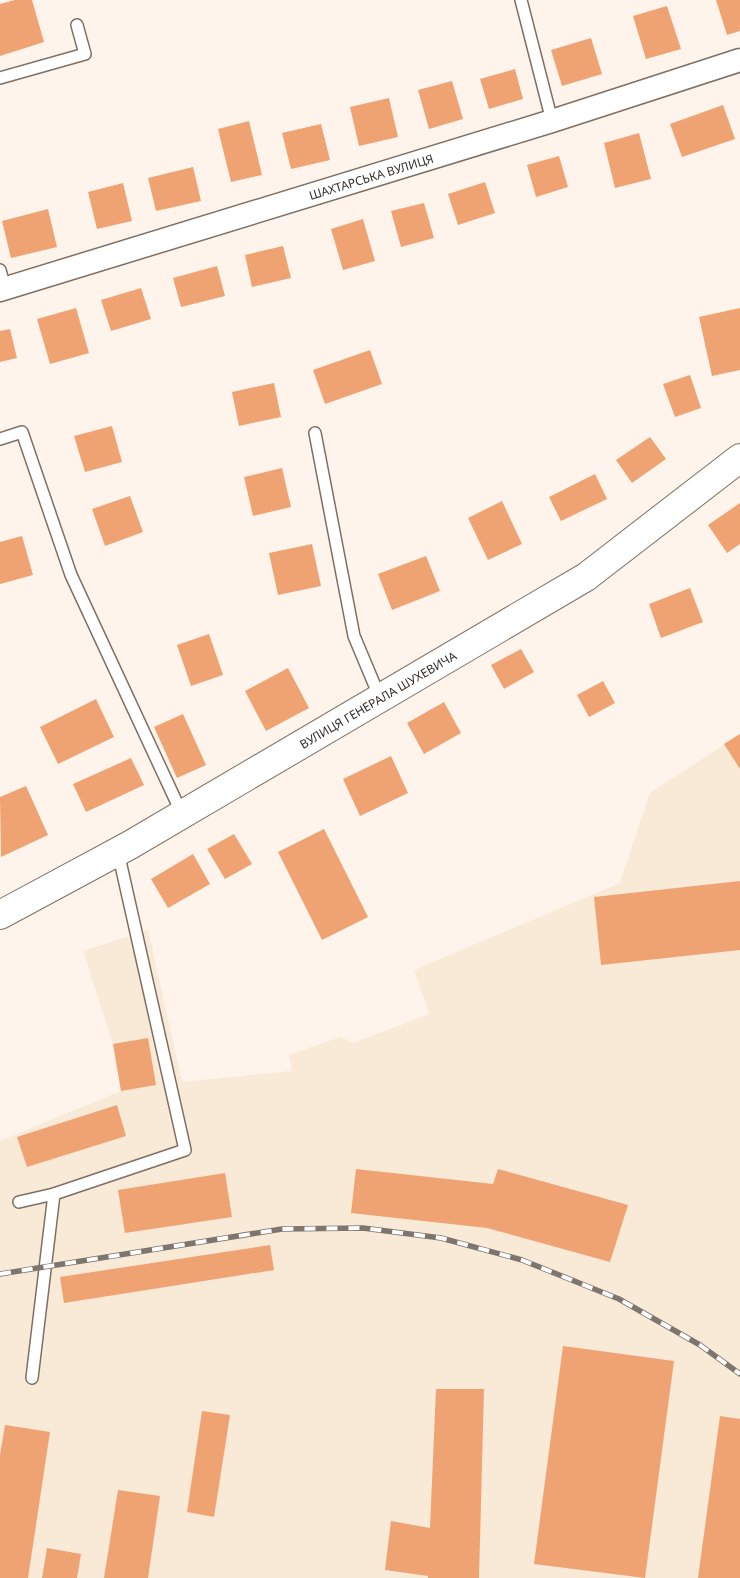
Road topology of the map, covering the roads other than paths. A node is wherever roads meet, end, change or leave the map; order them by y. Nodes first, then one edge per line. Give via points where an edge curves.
1 (521, 0) edge
2 (77, 26) dead end
3 (740, 60) edge
4 (0, 78) edge
5 (552, 121) junction
6 (2, 283) edge
7 (315, 433) dead end
8 (0, 439) edge
9 (740, 458) edge
10 (380, 698) junction
11 (182, 814) junction
12 (118, 852) junction
13 (0, 915) edge
14 (54, 1194) junction
15 (19, 1202) dead end
16 (32, 1378) dead end

1 - 5 lane
2 - 4 lane via 85,54
3 - 5 street, ШАХТАРСЬКА ВУЛИЦЯ
5 - 6 street, ШАХТАРСЬКА ВУЛИЦЯ
7 - 10 lane via 354,636
8 - 11 lane via 22,432 71,575
9 - 10 street, ВУЛИЦЯ ГЕНЕРАЛА ШУХЕВИЧА via 586,577
10 - 11 street, ВУЛИЦЯ ГЕНЕРАЛА ШУХЕВИЧА
11 - 12 street, ВУЛИЦЯ ГЕНЕРАЛА ШУХЕВИЧА
12 - 13 street, ВУЛИЦЯ ГЕНЕРАЛА ШУХЕВИЧА
12 - 14 lane via 185,1150
14 - 15 lane
14 - 16 lane

